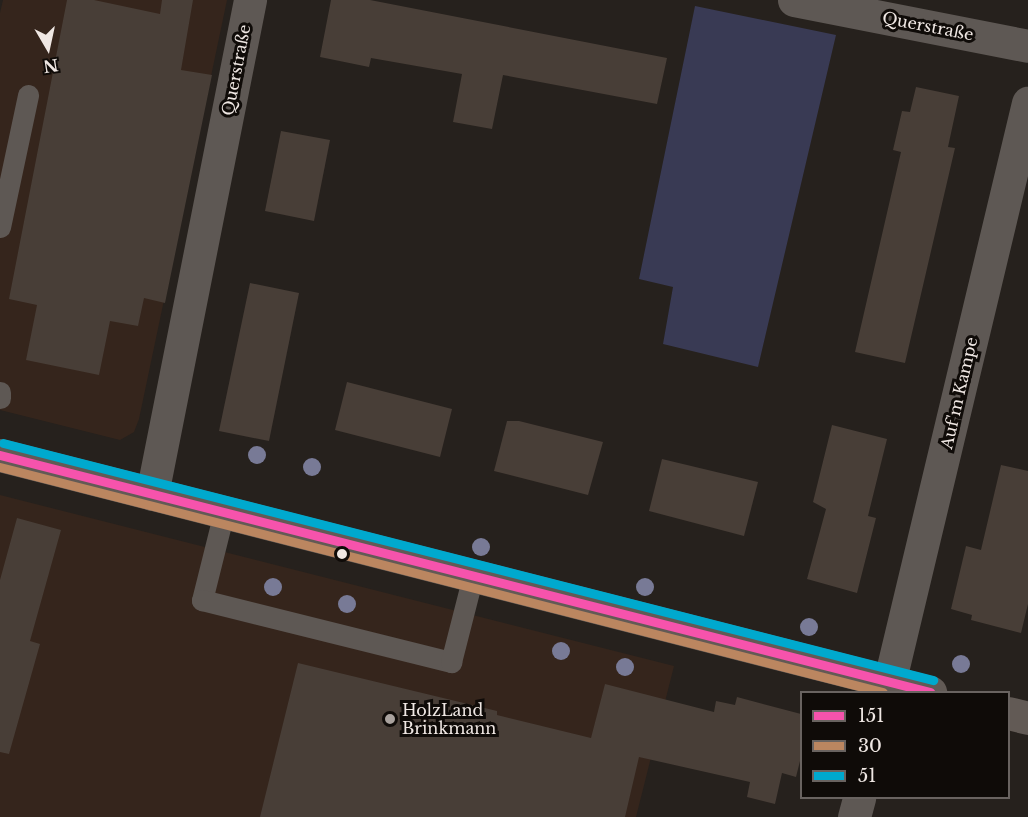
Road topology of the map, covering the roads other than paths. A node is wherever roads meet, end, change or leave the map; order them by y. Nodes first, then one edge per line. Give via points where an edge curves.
1 (250, 0) edge
2 (794, 0) edge
3 (1028, 46) edge
4 (28, 95) dead end
5 (1028, 103) edge
6 (0, 227) edge
7 (0, 392) edge
8 (0, 398) edge
9 (0, 454) edge
10 (152, 494) junction
11 (224, 512) junction
12 (473, 576) junction
13 (888, 687) edge
14 (916, 691) edge
15 (1010, 714) edge
16 (1028, 718) edge
17 (859, 799) edge
18 (854, 817) edge

1 - 10 street, Querstraße
2 - 3 street, Querstraße
4 - 6 lane
5 - 13 street, Auf'm Kampe
7 - 8 lane
9 - 10 main road
10 - 11 main road
11 - 12 main road
11 - 12 lane via 202,600 452,662
12 - 13 main road
13 - 14 main road
15 - 16 main road
17 - 18 street

